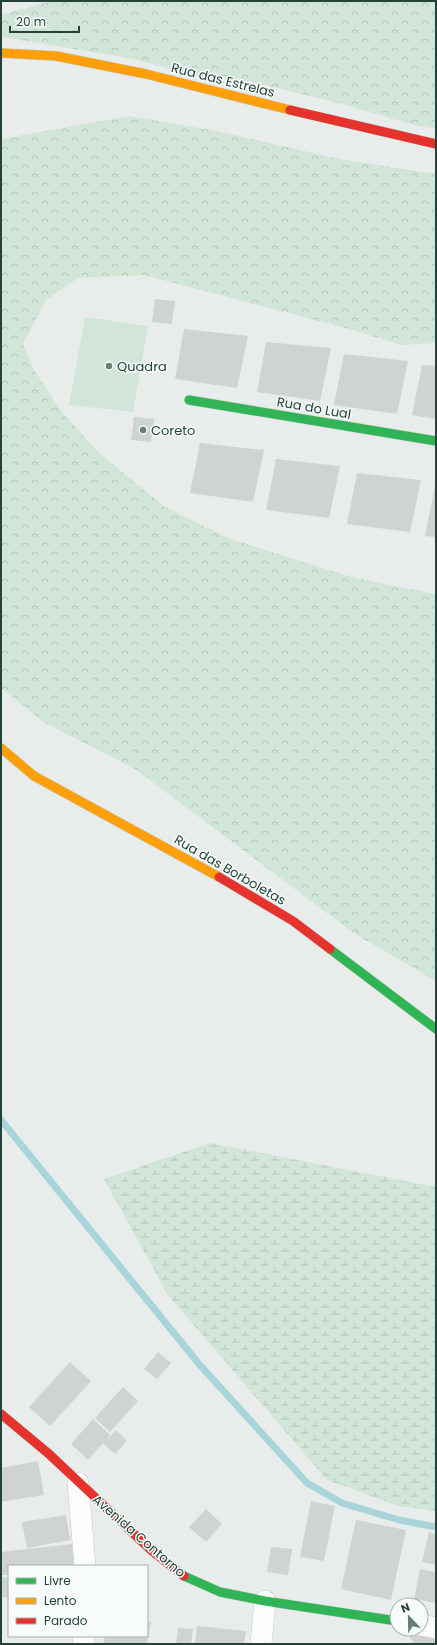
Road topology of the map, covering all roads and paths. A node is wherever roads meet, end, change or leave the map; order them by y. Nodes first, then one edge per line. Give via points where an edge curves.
1 (1, 53) edge
2 (436, 144) edge
3 (189, 400) dead end
4 (436, 441) edge
5 (1, 748) edge
6 (436, 1029) edge
7 (1, 1414) edge
8 (78, 1483) junction
9 (85, 1565) edge
10 (265, 1601) junction
11 (389, 1620) edge
12 (262, 1644) edge

1 - 2 street, Rua das Estrelas via 56,56 146,74 388,135
3 - 4 street, Rua do Lual
5 - 6 street, Rua das Borboletas via 34,776 204,868 293,921
7 - 8 street, Avenida Contorno via 49,1454
8 - 9 street
8 - 10 street, Avenida Contorno via 151,1550 188,1578 220,1592
10 - 11 street, Avenida Contorno
10 - 12 street

